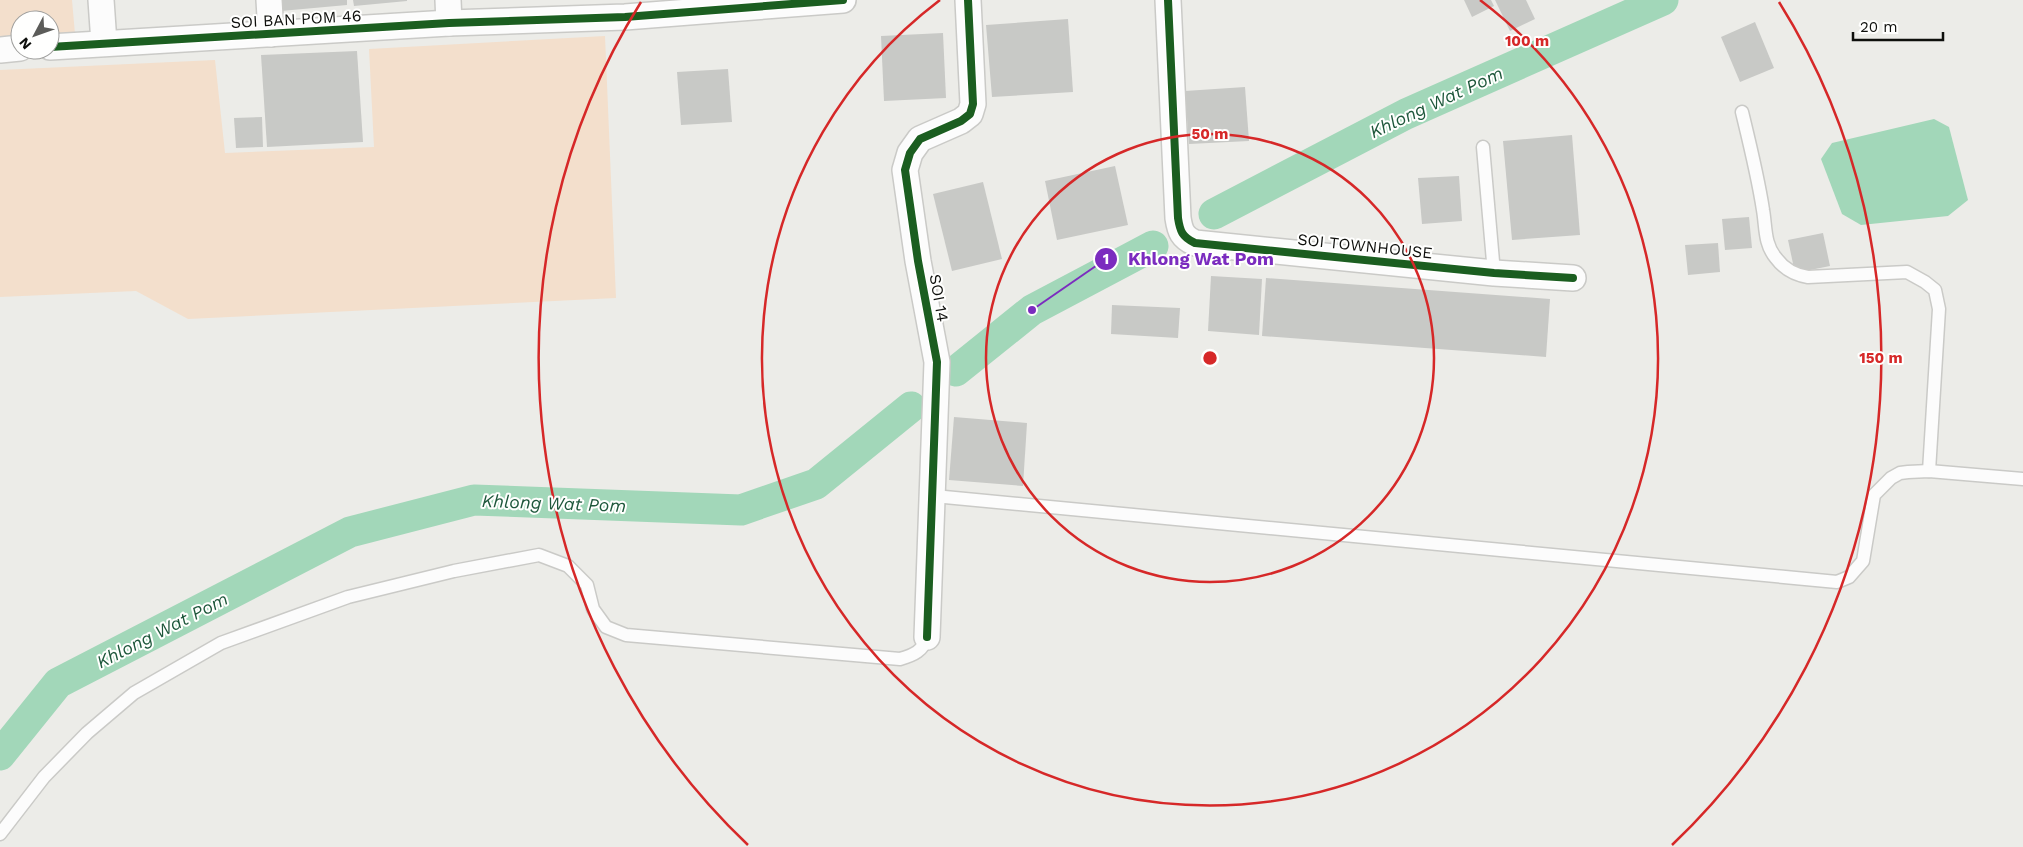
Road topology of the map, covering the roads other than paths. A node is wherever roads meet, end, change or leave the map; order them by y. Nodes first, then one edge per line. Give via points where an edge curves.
1 (101, 0) edge
2 (269, 0) edge
3 (843, 0) edge
4 (968, 0) edge
5 (1168, 0) edge
6 (807, 1) edge
7 (625, 8) edge
8 (448, 12) edge
9 (271, 34) junction
10 (104, 43) junction
11 (60, 46) edge
12 (1742, 112) dead end
13 (1483, 147) dead end
14 (1494, 273) junction
15 (1573, 278) dead end
16 (1929, 471) junction
17 (2023, 480) edge
18 (934, 496) junction
19 (928, 637) joint
20 (0, 834) edge

1 - 10 street
2 - 9 street
3 - 6 street, SOI BAN POM 46
4 - 18 street, SOI 14 via 970,114 920,139 910,153 905,170 937,362
5 - 14 street, SOI TOWNHOUSE via 1178,218 1180,231 1186,238 1194,243
6 - 7 street, SOI BAN POM 46
7 - 8 street, SOI BAN POM 46
8 - 9 street, SOI BAN POM 46
9 - 10 street, SOI BAN POM 46
10 - 11 street, SOI BAN POM 46
12 - 16 lane via 1764,211 1766,238 1775,257 1785,268 1796,275 1808,277 1907,272 1935,290 1939,308
13 - 14 lane
14 - 15 street, SOI TOWNHOUSE
16 - 17 lane
16 - 18 lane via 1900,473 1874,495 1863,561 1849,577 1837,582
18 - 19 street, SOI 14
19 - 20 lane via 919,651 900,660 626,635 606,627 593,609 587,585 568,566 539,555 454,571 348,597 221,643 134,693 87,733 44,777

